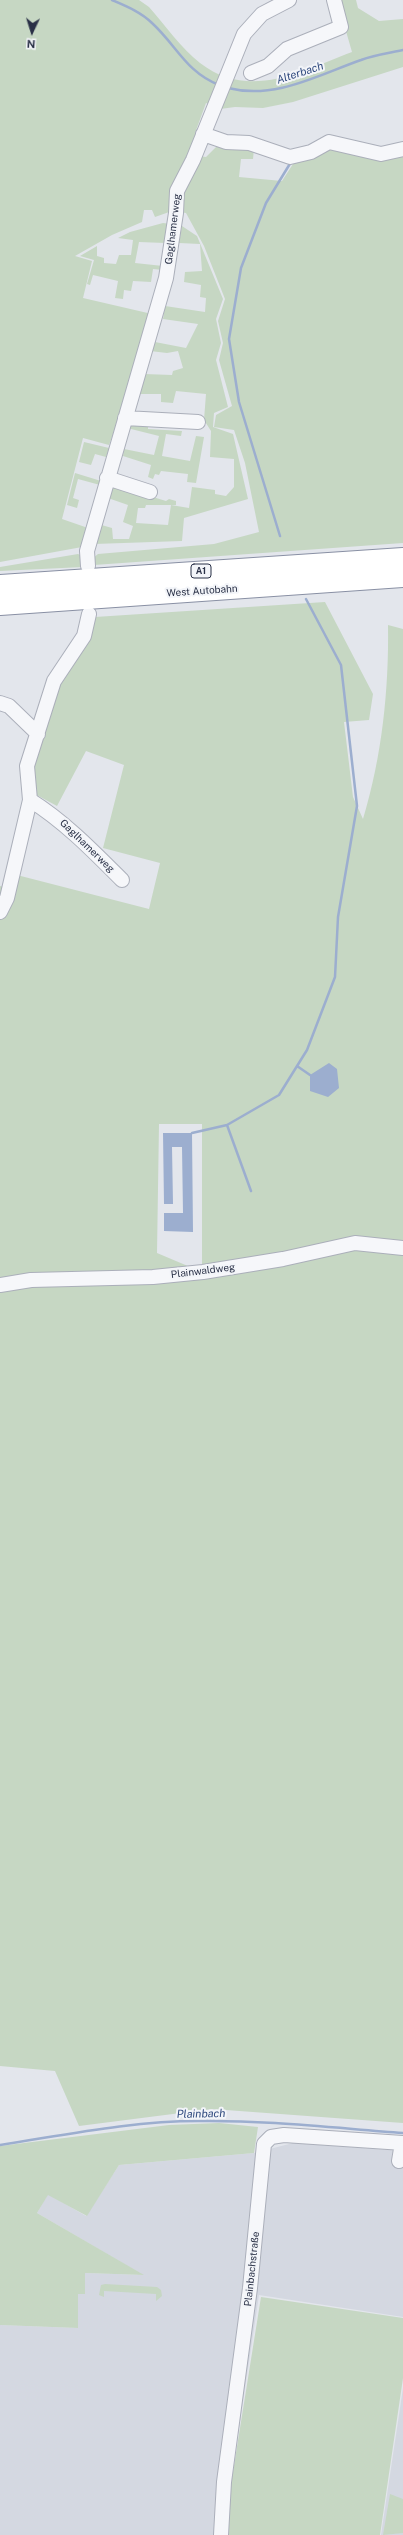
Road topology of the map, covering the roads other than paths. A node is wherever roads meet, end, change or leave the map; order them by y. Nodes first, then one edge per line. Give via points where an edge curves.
1 (289, 0) edge
2 (334, 0) edge
3 (250, 73) dead end
4 (203, 134) junction
5 (403, 149) edge
6 (125, 418) junction
7 (198, 422) dead end
8 (107, 478) junction
9 (150, 492) dead end
10 (403, 558) edge
11 (88, 566) dead end
12 (403, 576) edge
13 (0, 585) edge
14 (0, 605) edge
15 (89, 614) dead end
16 (0, 703) edge
17 (38, 734) junction
18 (30, 800) junction
19 (122, 880) dead end
20 (0, 912) edge
21 (403, 1248) edge
22 (0, 1285) edge
23 (403, 2143) edge
24 (399, 2161) dead end
25 (221, 2535) edge

1 - 4 street, Gaglhamerweg via 262,14 244,34
2 - 3 street via 341,27 287,49 268,66
4 - 5 street via 226,142 249,143 290,157 311,152 329,142 381,154
4 - 6 street, Gaglhamerweg via 177,191 168,271
6 - 7 street
6 - 8 street, Gaglhamerweg
8 - 9 street
8 - 11 street, Gaglhamerweg via 87,551
10 - 13 highway, West Autobahn / A1
12 - 14 highway, West Autobahn / A1
15 - 17 street via 84,636 54,681
16 - 17 street via 9,706
17 - 18 street via 27,766
18 - 19 street, Gaglhamerweg via 55,816 87,843
18 - 20 street via 10,889
21 - 22 street, Plainwaldweg via 355,1242 283,1259 203,1272 153,1277 31,1280
23 - 24 street, Plainbachstraße
23 - 25 street, Plainbachstraße via 284,2135 271,2137 264,2144 250,2288 224,2482

